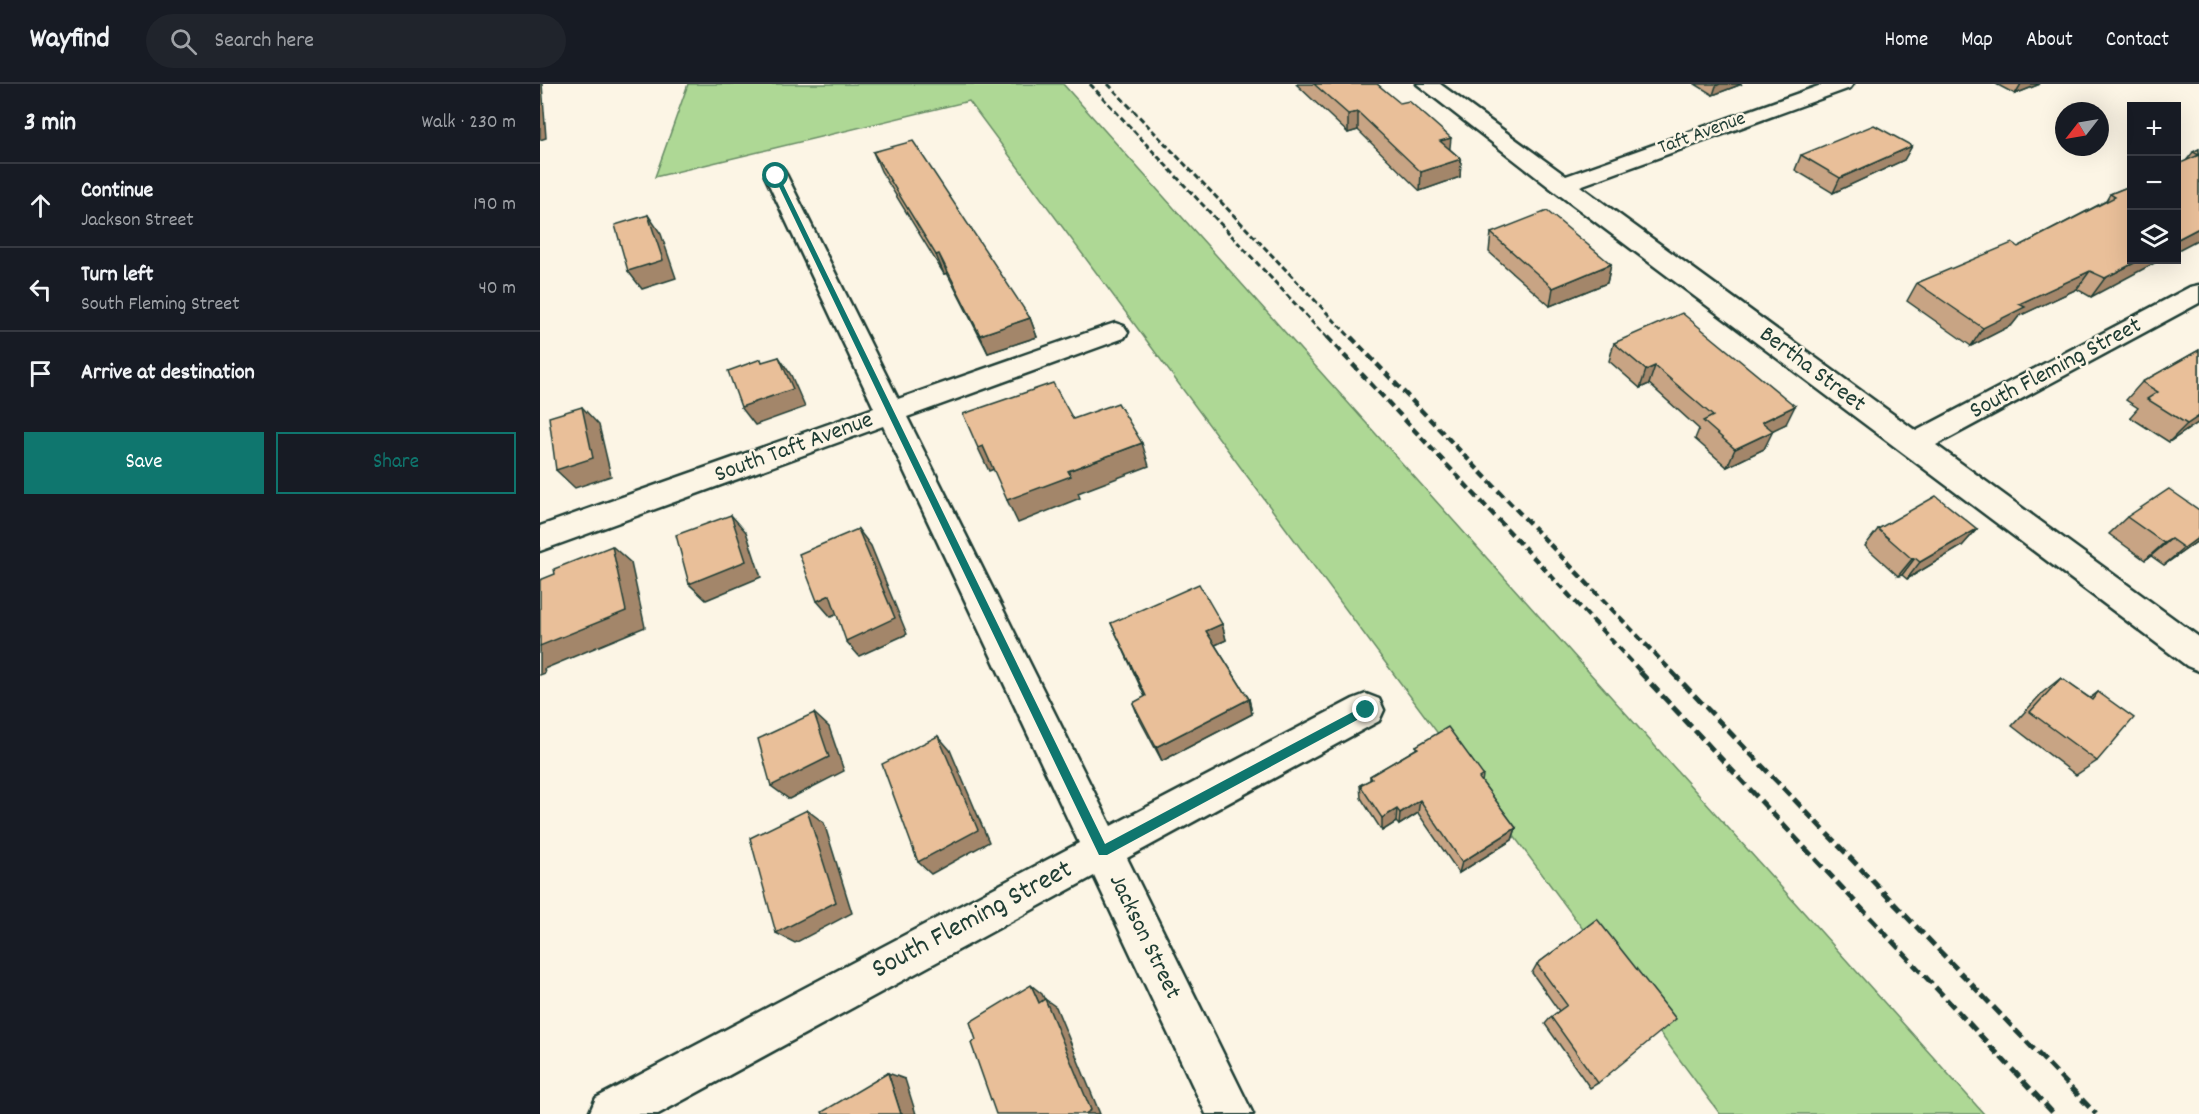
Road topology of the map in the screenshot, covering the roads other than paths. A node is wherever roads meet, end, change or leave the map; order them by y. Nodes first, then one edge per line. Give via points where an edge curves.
1 (1427, 84) edge
2 (1844, 84) edge
3 (776, 176) dead end
4 (1561, 185) junction
5 (2199, 293) edge
6 (1115, 332) dead end
7 (891, 413) junction
8 (1913, 445) junction
9 (540, 539) edge
10 (2199, 656) edge
11 (1366, 710) dead end
12 (1103, 851) junction
13 (612, 1114) edge
14 (1230, 1114) edge

1 - 4 street, Bertha Street
2 - 4 street, Taft Avenue
3 - 7 street, Jackson Street
4 - 8 street, Bertha Street
5 - 8 street, South Fleming Street
6 - 7 street, South Taft Avenue
7 - 9 street, South Taft Avenue
7 - 12 street, Jackson Street
8 - 10 street, Bertha Street
11 - 12 street, South Fleming Street
12 - 13 street, South Fleming Street
12 - 14 street, Jackson Street

